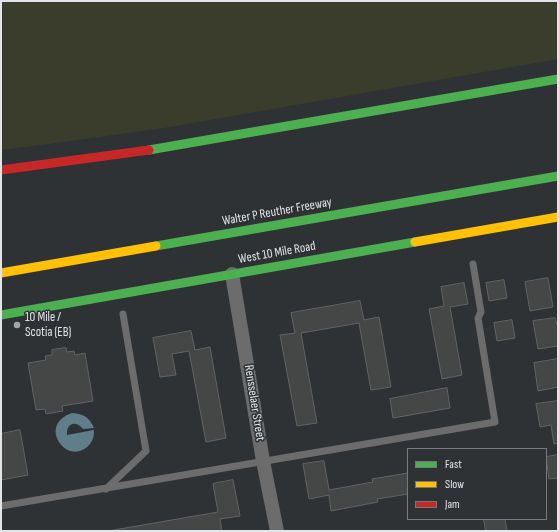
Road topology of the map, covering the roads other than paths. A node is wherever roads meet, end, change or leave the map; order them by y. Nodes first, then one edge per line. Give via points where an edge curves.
1 (558, 79) edge
2 (1, 170) edge
3 (558, 176) edge
4 (558, 217) edge
5 (473, 264) dead end
6 (1, 273) edge
7 (232, 274) junction
8 (123, 314) dead end
9 (1, 315) edge
10 (263, 461) junction
11 (105, 489) junction
12 (1, 506) edge
13 (277, 531) edge

1 - 2 main road via 134,153
3 - 6 main road, Walter P Reuther Freeway
4 - 7 main road, West 10 Mile Road
5 - 10 lane via 481,312 478,318 495,422
7 - 9 main road, West 10 Mile Road
7 - 10 street, Rensselaer Street
8 - 11 lane via 146,451
10 - 11 lane
10 - 13 street, Rensselaer Street
11 - 12 lane

